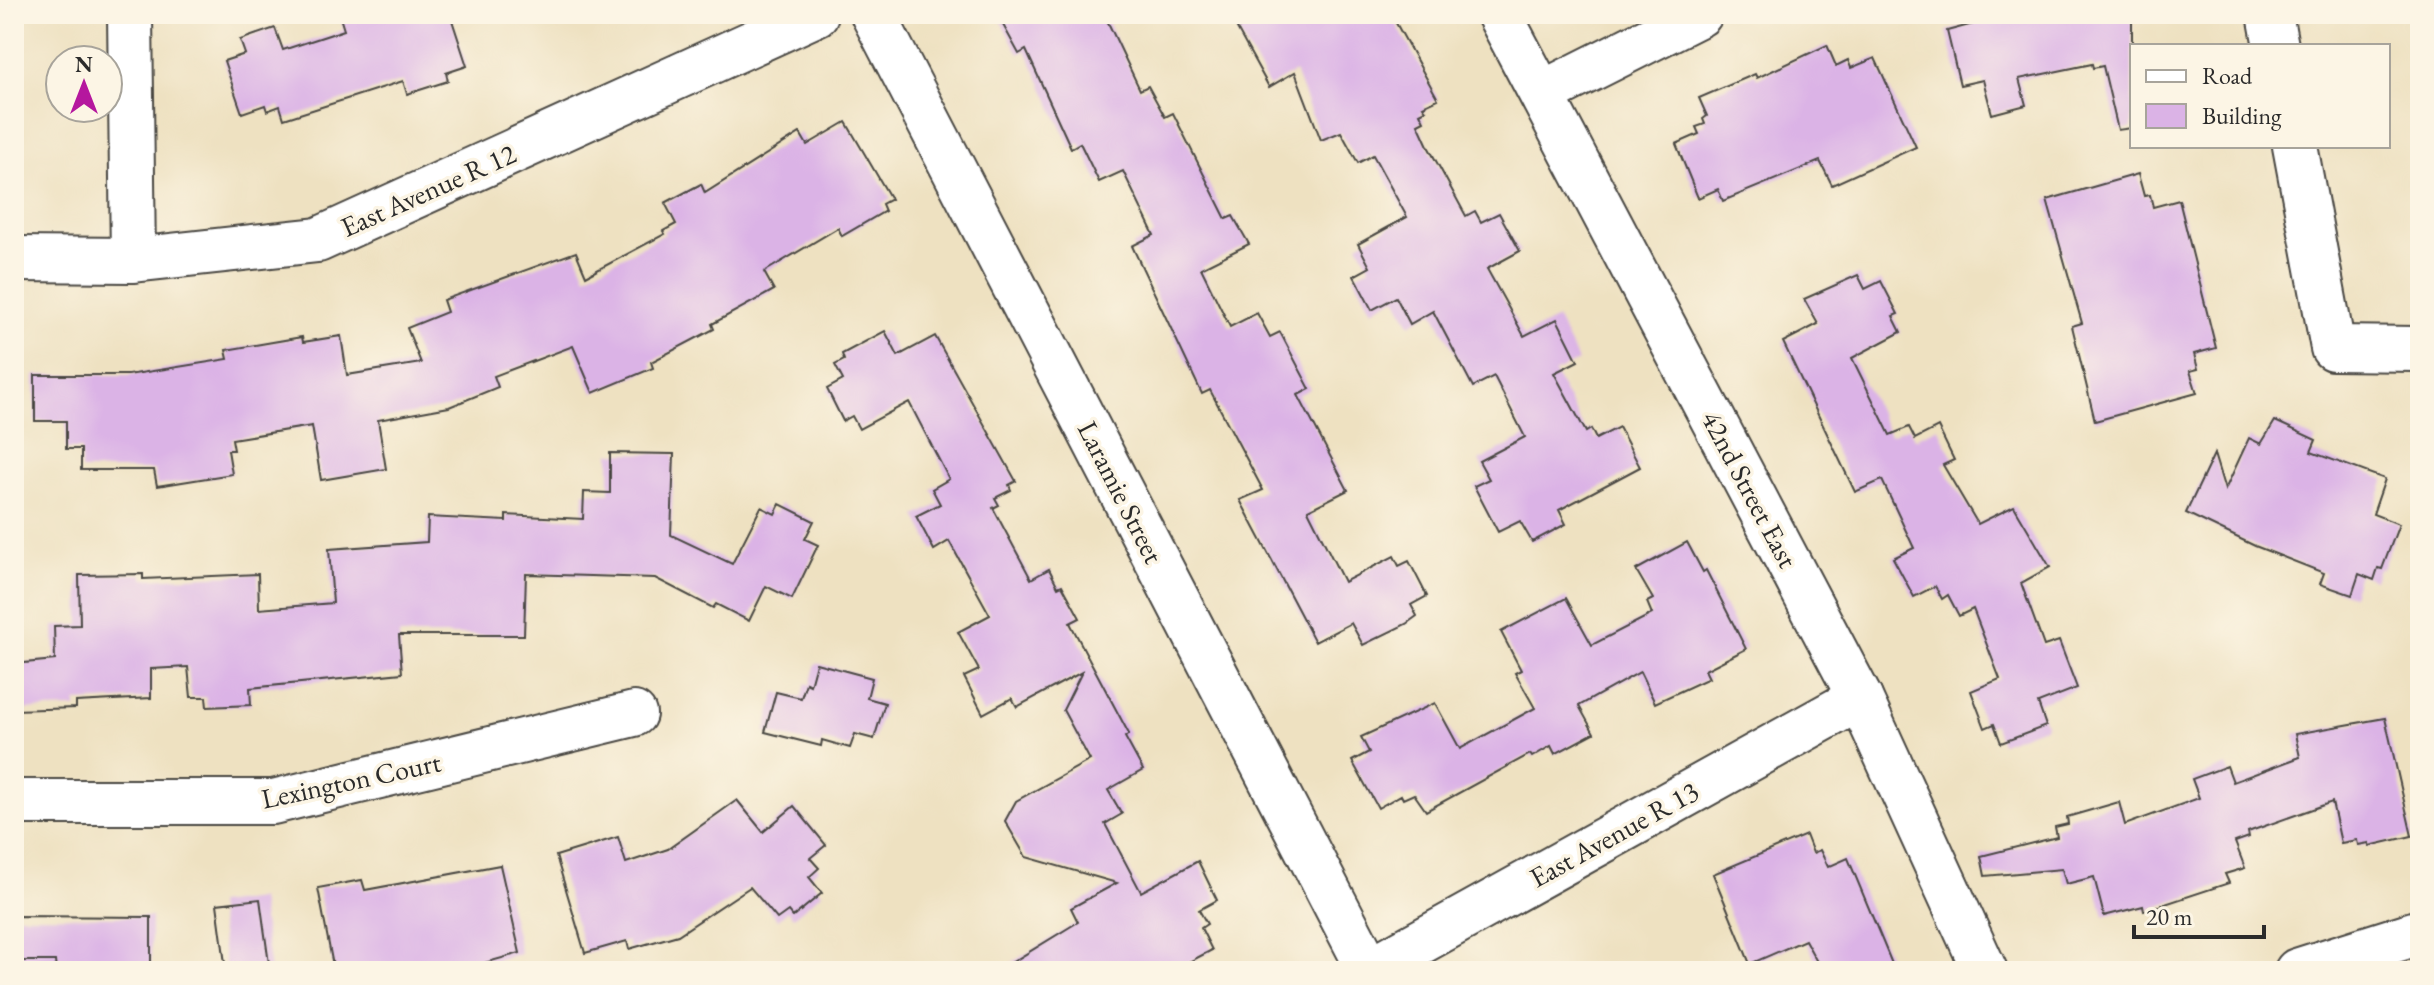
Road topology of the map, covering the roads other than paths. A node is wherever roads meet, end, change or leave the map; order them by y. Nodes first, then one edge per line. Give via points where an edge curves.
1 (130, 14) edge
2 (816, 14) edge
3 (873, 14) edge
4 (1499, 14) edge
5 (1700, 14) edge
6 (2270, 14) edge
7 (2276, 44) edge
8 (1543, 93) junction
9 (2295, 148) edge
10 (14, 259) edge
11 (133, 260) junction
12 (2420, 349) edge
13 (1860, 698) junction
14 (634, 714) dead end
15 (14, 802) edge
16 (2420, 932) edge
17 (1369, 971) edge
18 (1985, 971) edge
19 (2297, 971) edge

1 - 11 street
2 - 11 street, East Avenue R 12 via 318,240
3 - 17 street, Laramie Street
4 - 8 street, 42nd Street East
5 - 8 street
6 - 7 street
8 - 13 street, 42nd Street East
9 - 12 street via 2333,348
10 - 11 street, East Avenue R 12
13 - 17 street, East Avenue R 13
13 - 18 street, 42nd Street East
14 - 15 street, Lexington Court via 273,802
16 - 19 street

